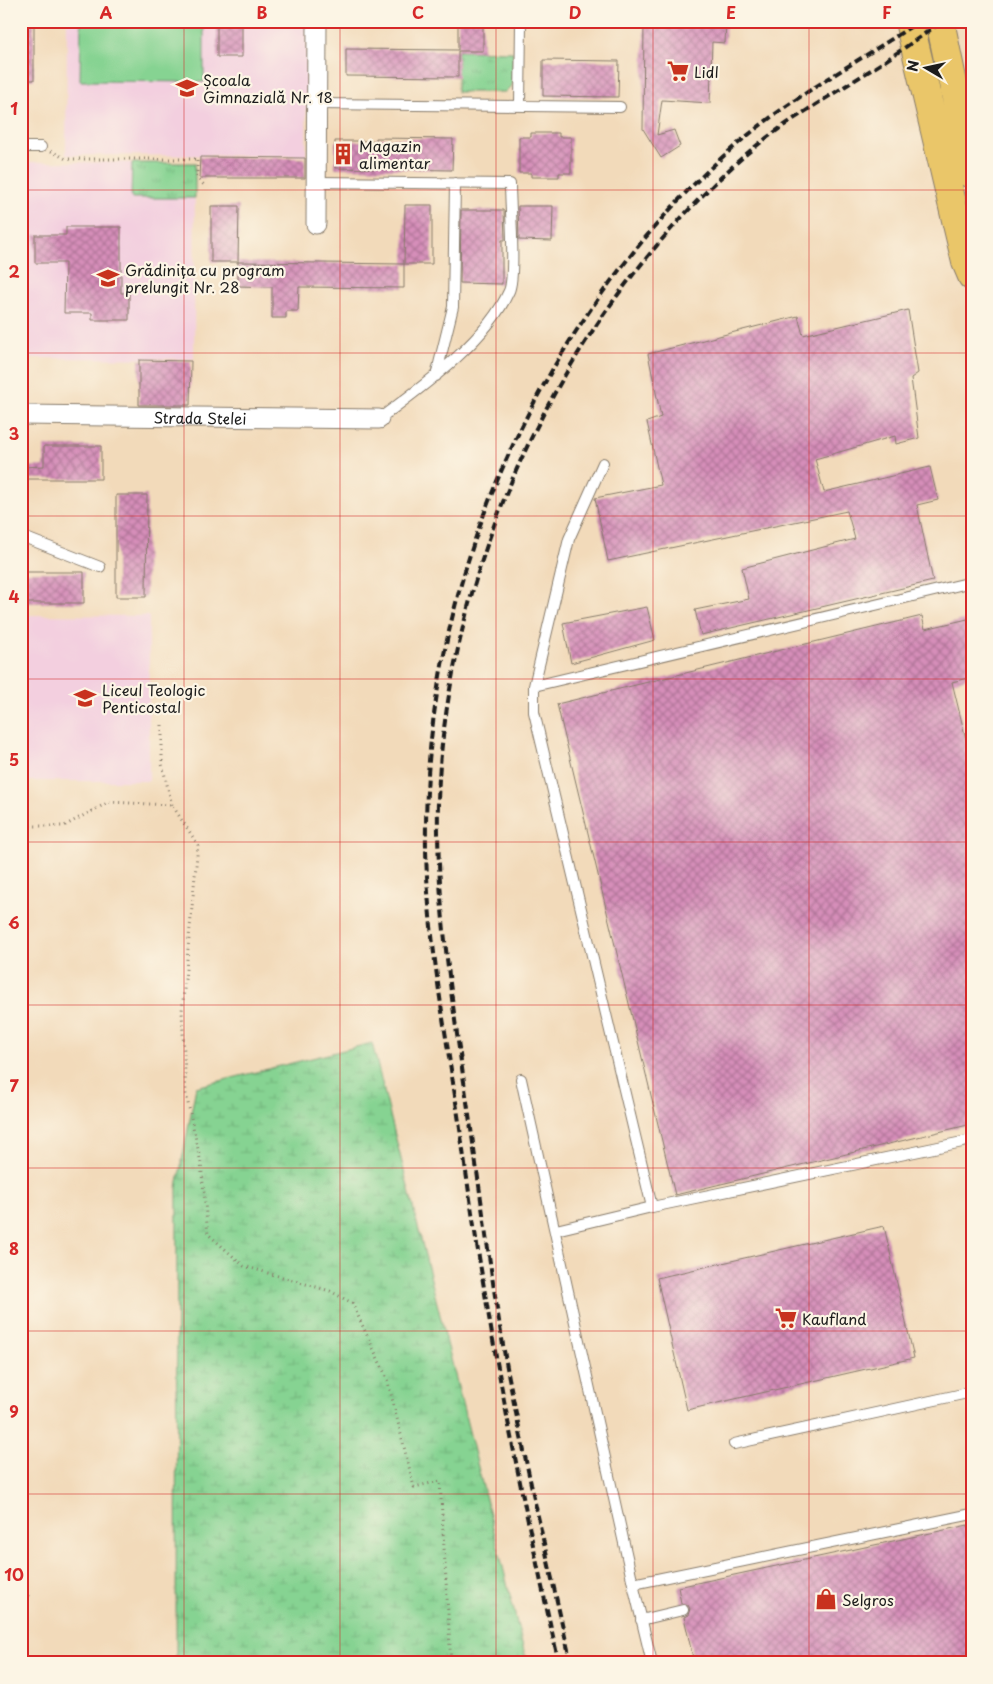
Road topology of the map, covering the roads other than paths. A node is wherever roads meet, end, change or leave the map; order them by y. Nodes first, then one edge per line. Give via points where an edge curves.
1 (317, 21) edge
2 (521, 21) edge
3 (909, 21) edge
4 (940, 21) edge
5 (317, 104) junction
6 (520, 106) junction
7 (620, 107) dead end
8 (41, 146) road end
9 (21, 147) edge
10 (972, 174) edge
11 (316, 182) junction
12 (454, 183) junction
13 (316, 224) dead end
14 (972, 276) edge
15 (436, 376) junction
16 (21, 415) edge
17 (379, 419) joint
18 (603, 463) dead end
19 (21, 536) edge
20 (100, 567) dead end
21 (972, 582) edge
22 (534, 686) junction
23 (521, 1079) dead end
24 (972, 1140) edge
25 (652, 1207) junction
26 (556, 1230) junction
27 (972, 1392) edge
28 (734, 1444) dead end
29 (972, 1514) edge
30 (633, 1584) junction
31 (683, 1610) dead end
32 (641, 1620) junction
33 (652, 1663) edge

1 - 5 street
2 - 6 lane
3 - 14 main road
4 - 10 main road
5 - 6 lane
5 - 11 street
6 - 7 lane
8 - 9 lane
11 - 12 lane
11 - 13 street
12 - 15 lane via 453,307
12 - 15 lane via 510,184 511,270 509,290 489,322
15 - 17 lane
16 - 17 street, Strada Stelei
18 - 22 lane via 569,539
19 - 20 lane
21 - 22 lane
22 - 25 lane via 534,712
23 - 26 lane
24 - 25 lane
25 - 26 lane
26 - 30 lane
27 - 28 lane
29 - 30 lane
30 - 32 lane
31 - 32 lane
32 - 33 lane

